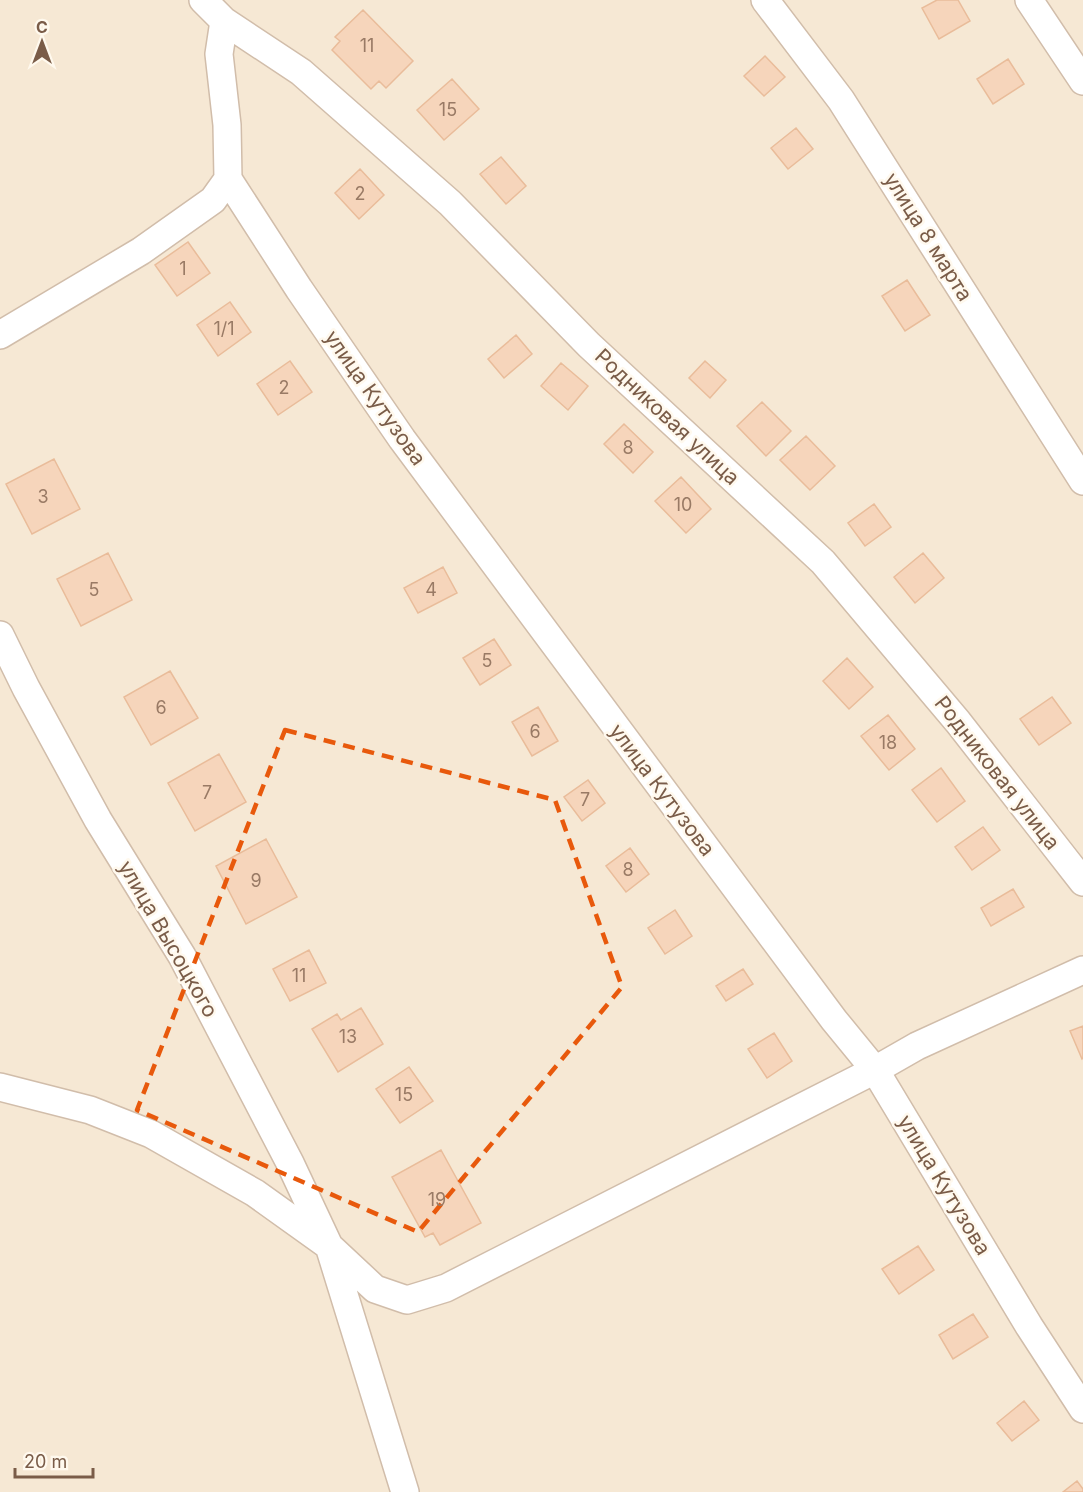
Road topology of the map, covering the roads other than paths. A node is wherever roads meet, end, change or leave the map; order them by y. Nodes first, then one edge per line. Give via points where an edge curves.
1 (203, 0) edge
2 (765, 0) edge
3 (1029, 0) edge
4 (224, 21) junction
5 (1083, 81) edge
6 (228, 179) junction
7 (0, 335) edge
8 (1083, 481) edge
9 (0, 635) edge
10 (1083, 882) edge
11 (1083, 970) edge
12 (875, 1070) junction
13 (0, 1087) edge
14 (330, 1246) junction
15 (1083, 1409) edge
16 (405, 1492) edge

1 - 4 street, Родниковая улица
2 - 8 street, улица 8 марта via 841,100
3 - 5 street
4 - 6 street via 219,54
4 - 10 street, Родниковая улица via 302,72 450,203 589,345 823,562 958,722
6 - 7 street via 213,200 141,251
6 - 12 street, улица Кутузова via 402,439
9 - 14 street, улица Высоцкого via 98,820 182,956
11 - 12 street via 917,1046
12 - 14 street via 446,1288 407,1300 375,1289
12 - 15 street, улица Кутузова
13 - 14 street via 90,1110 151,1134 255,1193
14 - 16 street

